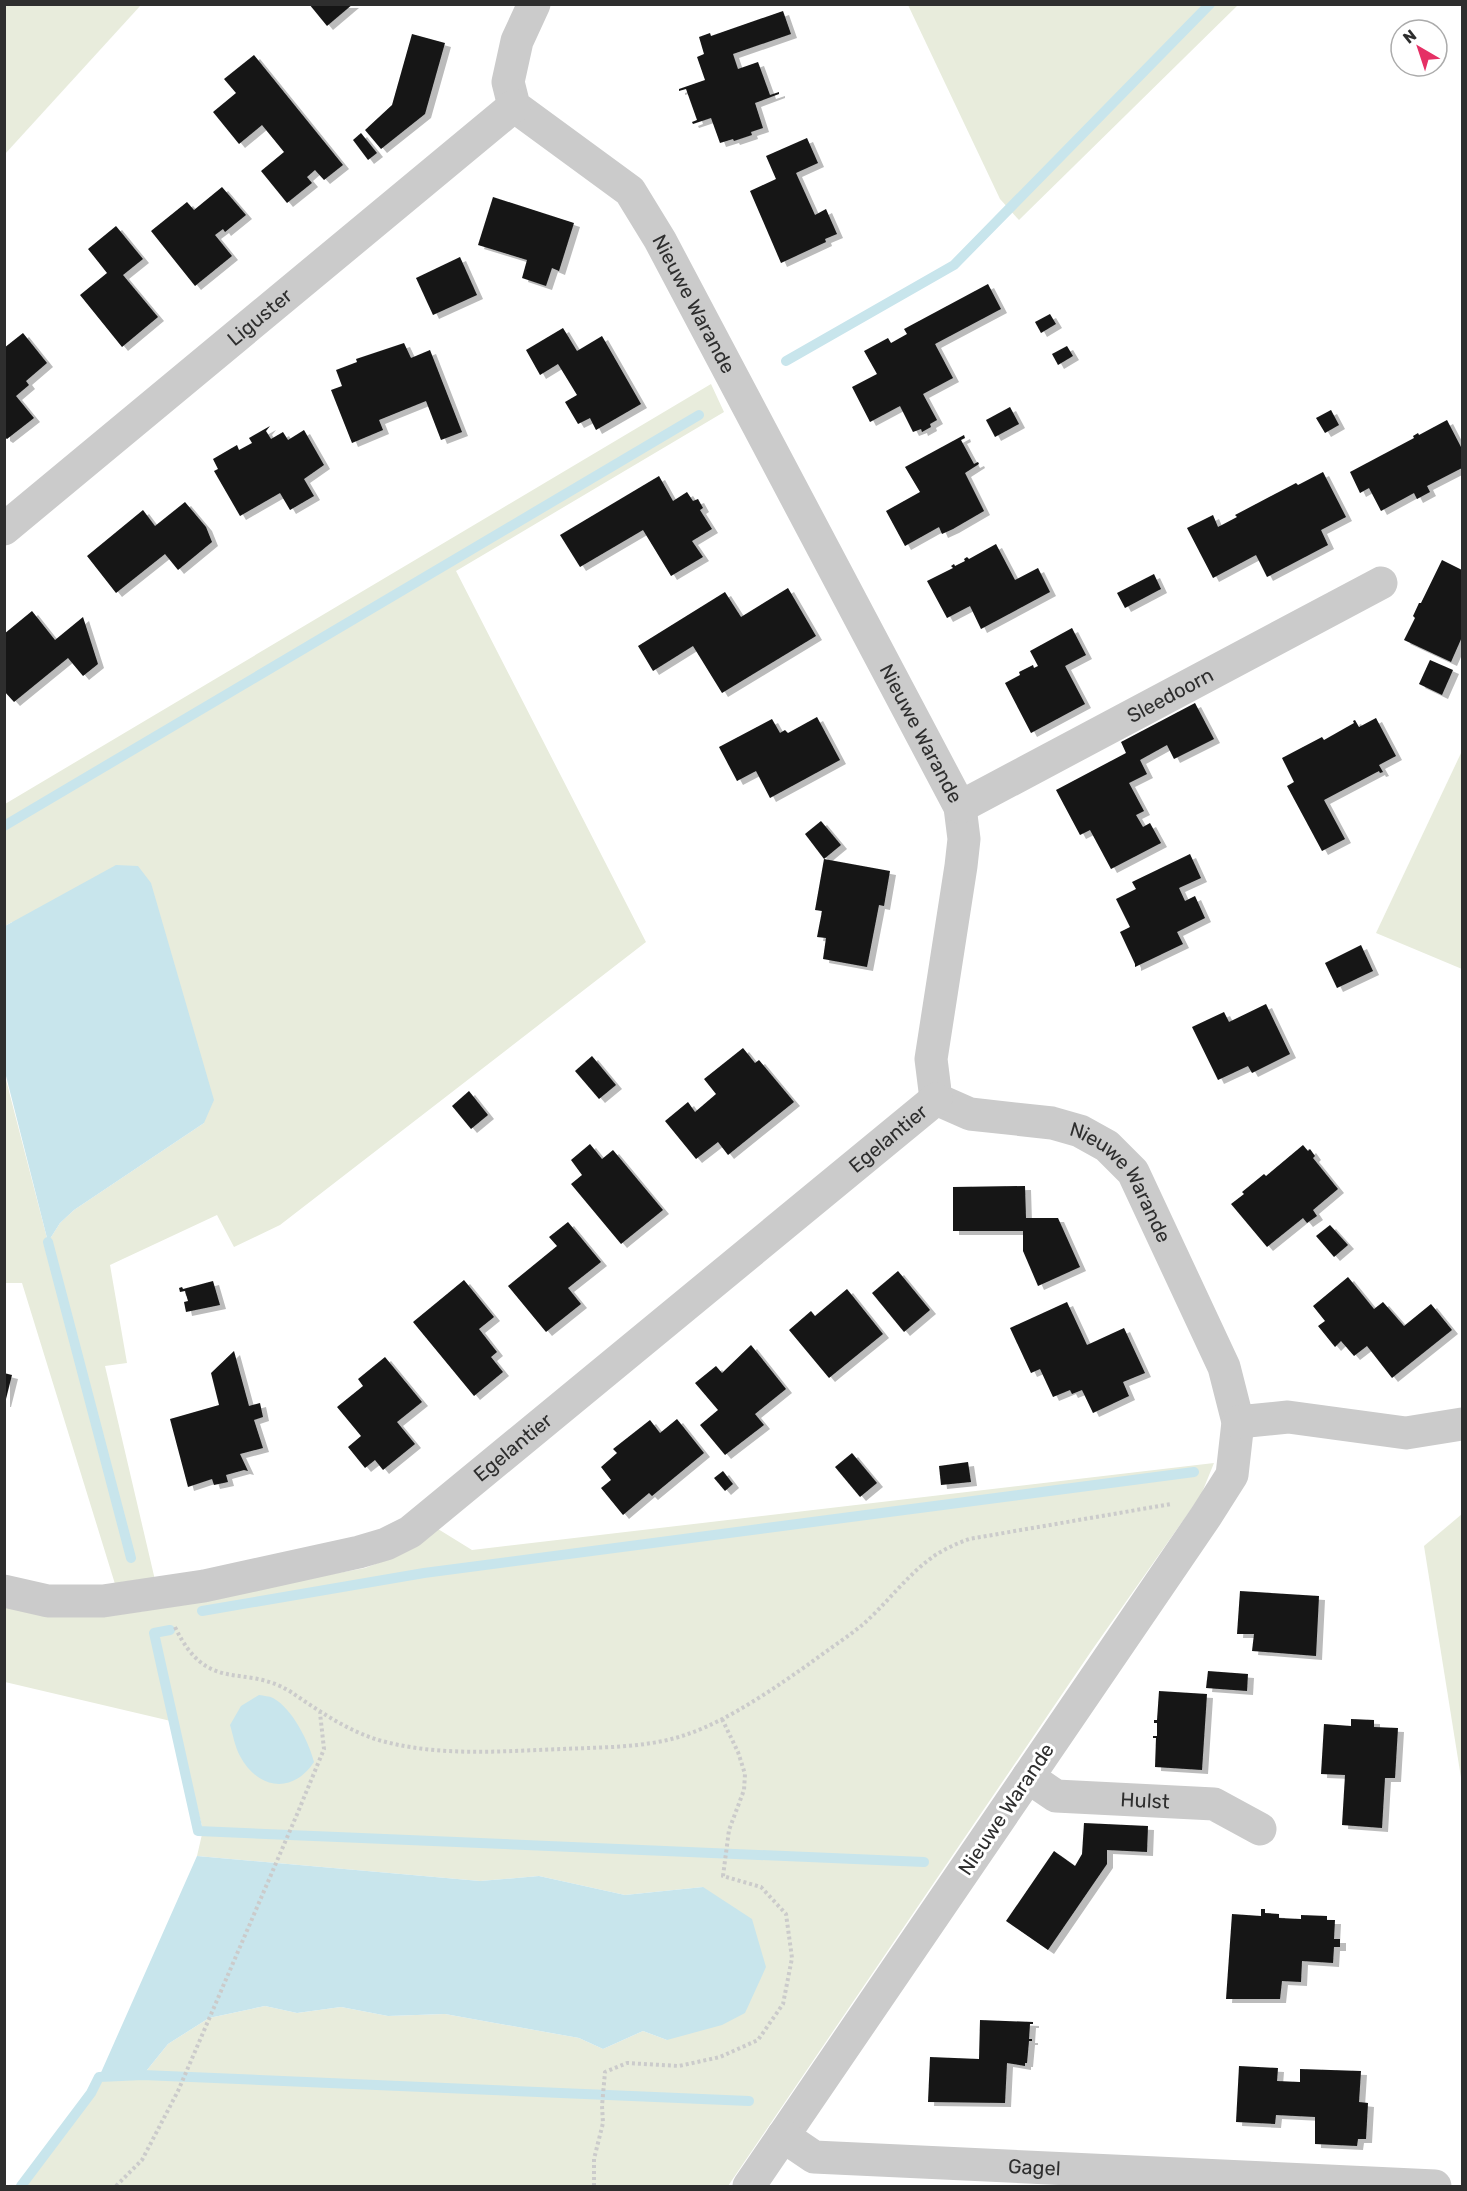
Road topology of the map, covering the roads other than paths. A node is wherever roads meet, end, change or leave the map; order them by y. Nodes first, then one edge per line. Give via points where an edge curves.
1 (534, 4) edge
2 (514, 106) junction
3 (4, 529) edge
4 (1381, 583) dead end
5 (960, 807) junction
6 (936, 1099) junction
7 (1238, 1422) junction
8 (1462, 1424) edge
9 (4, 1591) edge
10 (1028, 1778) junction
11 (1260, 1829) dead end
12 (783, 2136) junction
13 (749, 2187) edge
14 (1435, 2187) edge

1 - 2 street via 517,41 508,82
2 - 3 street, Liguster
2 - 5 street, Nieuwe Warande via 630,191 660,240
4 - 5 street, Sleedoorn
5 - 6 street, Nieuwe Warande via 964,839 961,866 931,1059
6 - 7 street, Nieuwe Warande via 970,1114 1052,1123 1080,1131 1107,1146 1132,1172 1224,1367
6 - 9 street, Egelantier via 410,1532 359,1552 164,1592 102,1601 48,1601
7 - 8 street via 1288,1417 1407,1433
7 - 10 street, Nieuwe Warande via 1232,1475
10 - 11 street, Hulst via 1056,1796 1214,1803
10 - 12 street, Nieuwe Warande
12 - 13 street, Nieuwe Warande
12 - 14 street, Gagel via 814,2157

